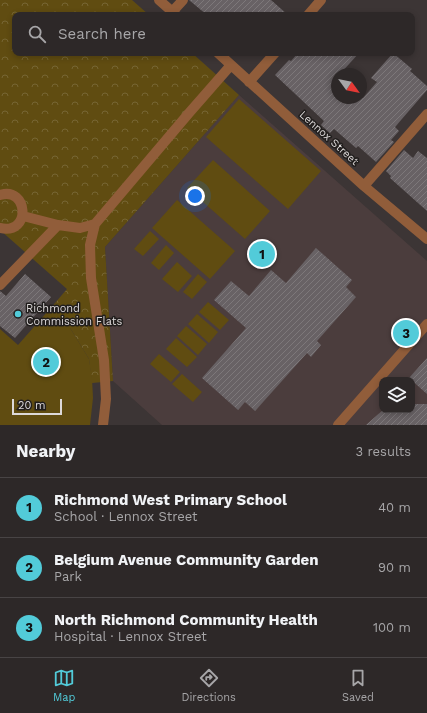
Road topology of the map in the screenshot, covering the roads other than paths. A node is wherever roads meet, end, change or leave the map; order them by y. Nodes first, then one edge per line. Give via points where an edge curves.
1 (159, 0) edge
2 (183, 0) edge
3 (321, 0) edge
4 (173, 12) edge
5 (175, 12) edge
6 (311, 12) edge
7 (221, 56) edge
8 (272, 56) edge
9 (231, 65) junction
10 (250, 82) junction
11 (427, 114) edge
12 (364, 186) junction
13 (0, 195) edge
14 (23, 216) junction
15 (95, 224) junction
16 (58, 225) junction
17 (0, 228) edge
18 (427, 239) edge
19 (0, 285) edge
20 (427, 324) edge
21 (104, 425) edge
22 (338, 425) edge

1 - 4 street
2 - 5 street
3 - 6 street
7 - 9 street, Lennox Street
8 - 10 street
9 - 10 street, Lennox Street
9 - 15 street
10 - 12 street, Lennox Street
11 - 12 street
12 - 18 street, Lennox Street
13 - 14 street via 9,194 19,200
14 - 16 street
14 - 17 street via 20,222 11,228
15 - 16 street via 80,228
15 - 21 street via 90,257 104,360
16 - 19 street
20 - 22 street

